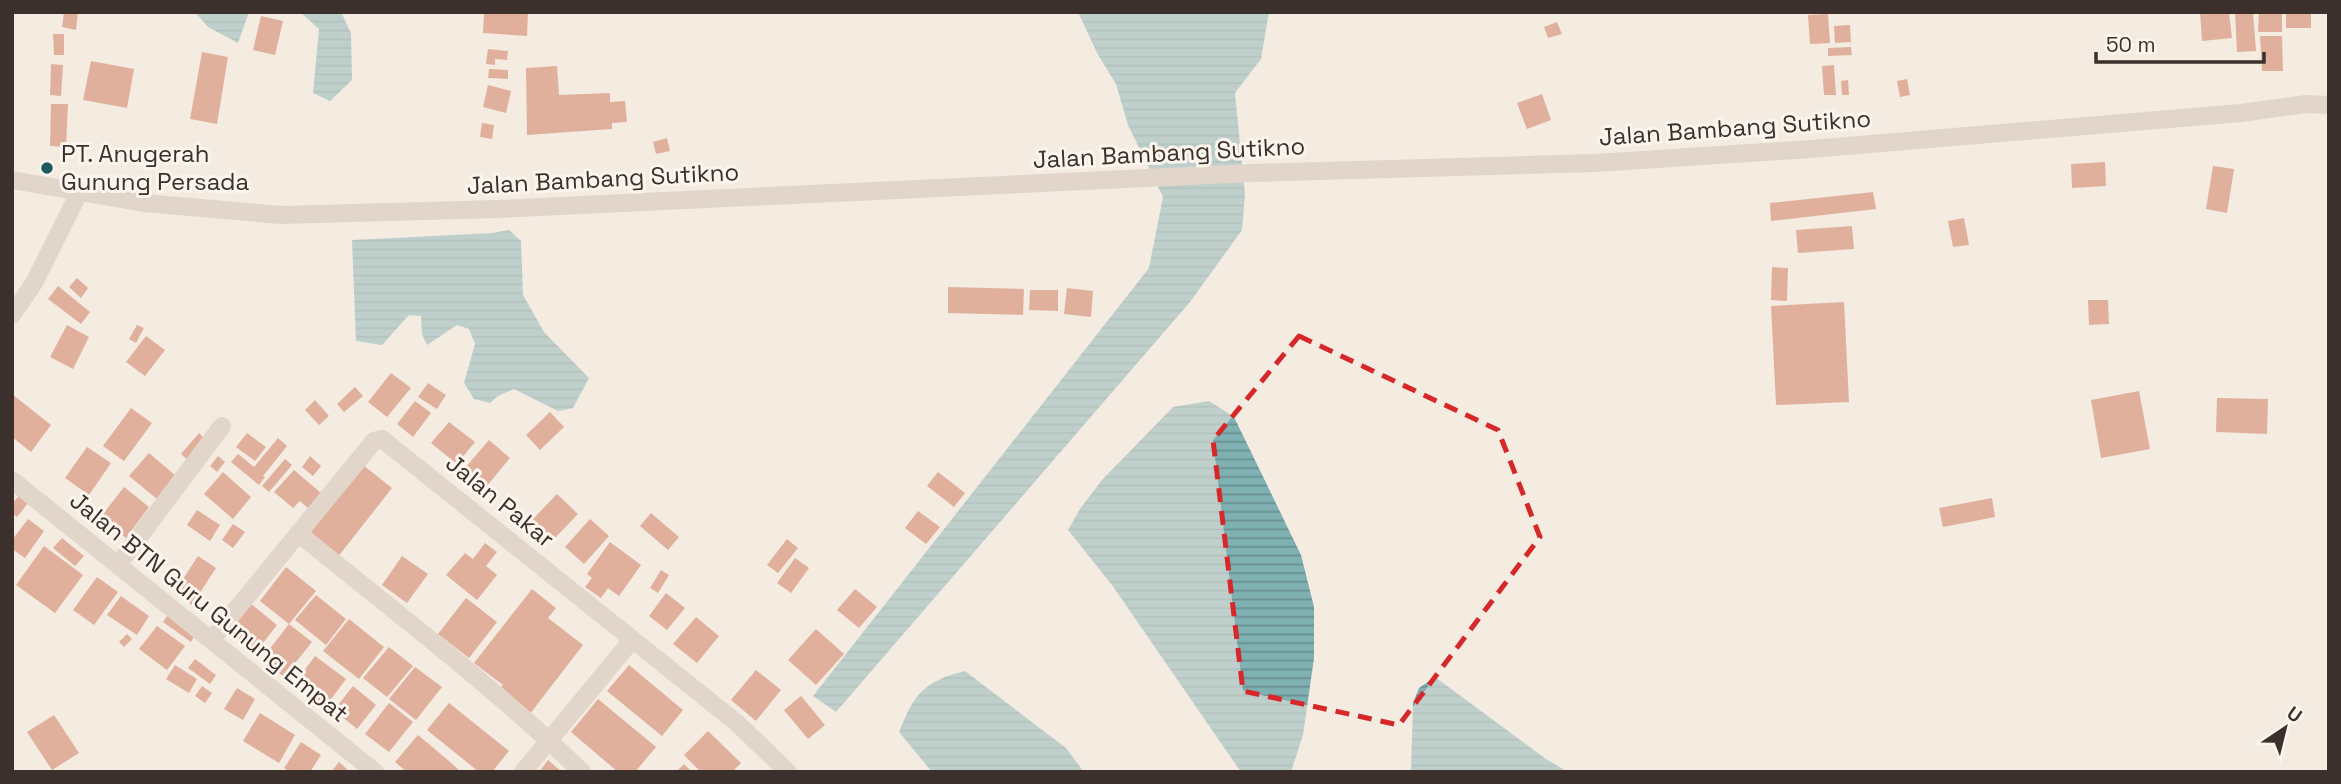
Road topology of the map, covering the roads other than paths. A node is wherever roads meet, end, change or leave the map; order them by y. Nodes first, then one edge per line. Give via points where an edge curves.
1 (2329, 105) edge
2 (12, 180) edge
3 (79, 193) junction
4 (12, 315) edge
5 (222, 426) dead end
6 (12, 480) edge
7 (298, 533) junction
8 (118, 565) junction
9 (212, 639) junction
10 (632, 640) junction
11 (550, 741) junction
12 (375, 772) edge
13 (523, 772) edge
14 (582, 772) edge
15 (788, 772) edge

1 - 3 street, Jalan Bambang Sutikno via 1623,161 1251,173 498,209 281,215
2 - 3 street, Jalan Bambang Sutikno
3 - 4 street via 34,283
5 - 8 street
6 - 8 street, Jalan BTN Guru Gunung Empat
7 - 9 street, Jalan Pakar
7 - 10 street, Jalan Pakar via 374,441 382,439
7 - 11 street
8 - 9 street, Jalan BTN Guru Gunung Empat
9 - 12 street, Jalan BTN Guru Gunung Empat
10 - 11 street
10 - 15 street, Jalan Pakar via 737,723
11 - 13 street
11 - 14 street

